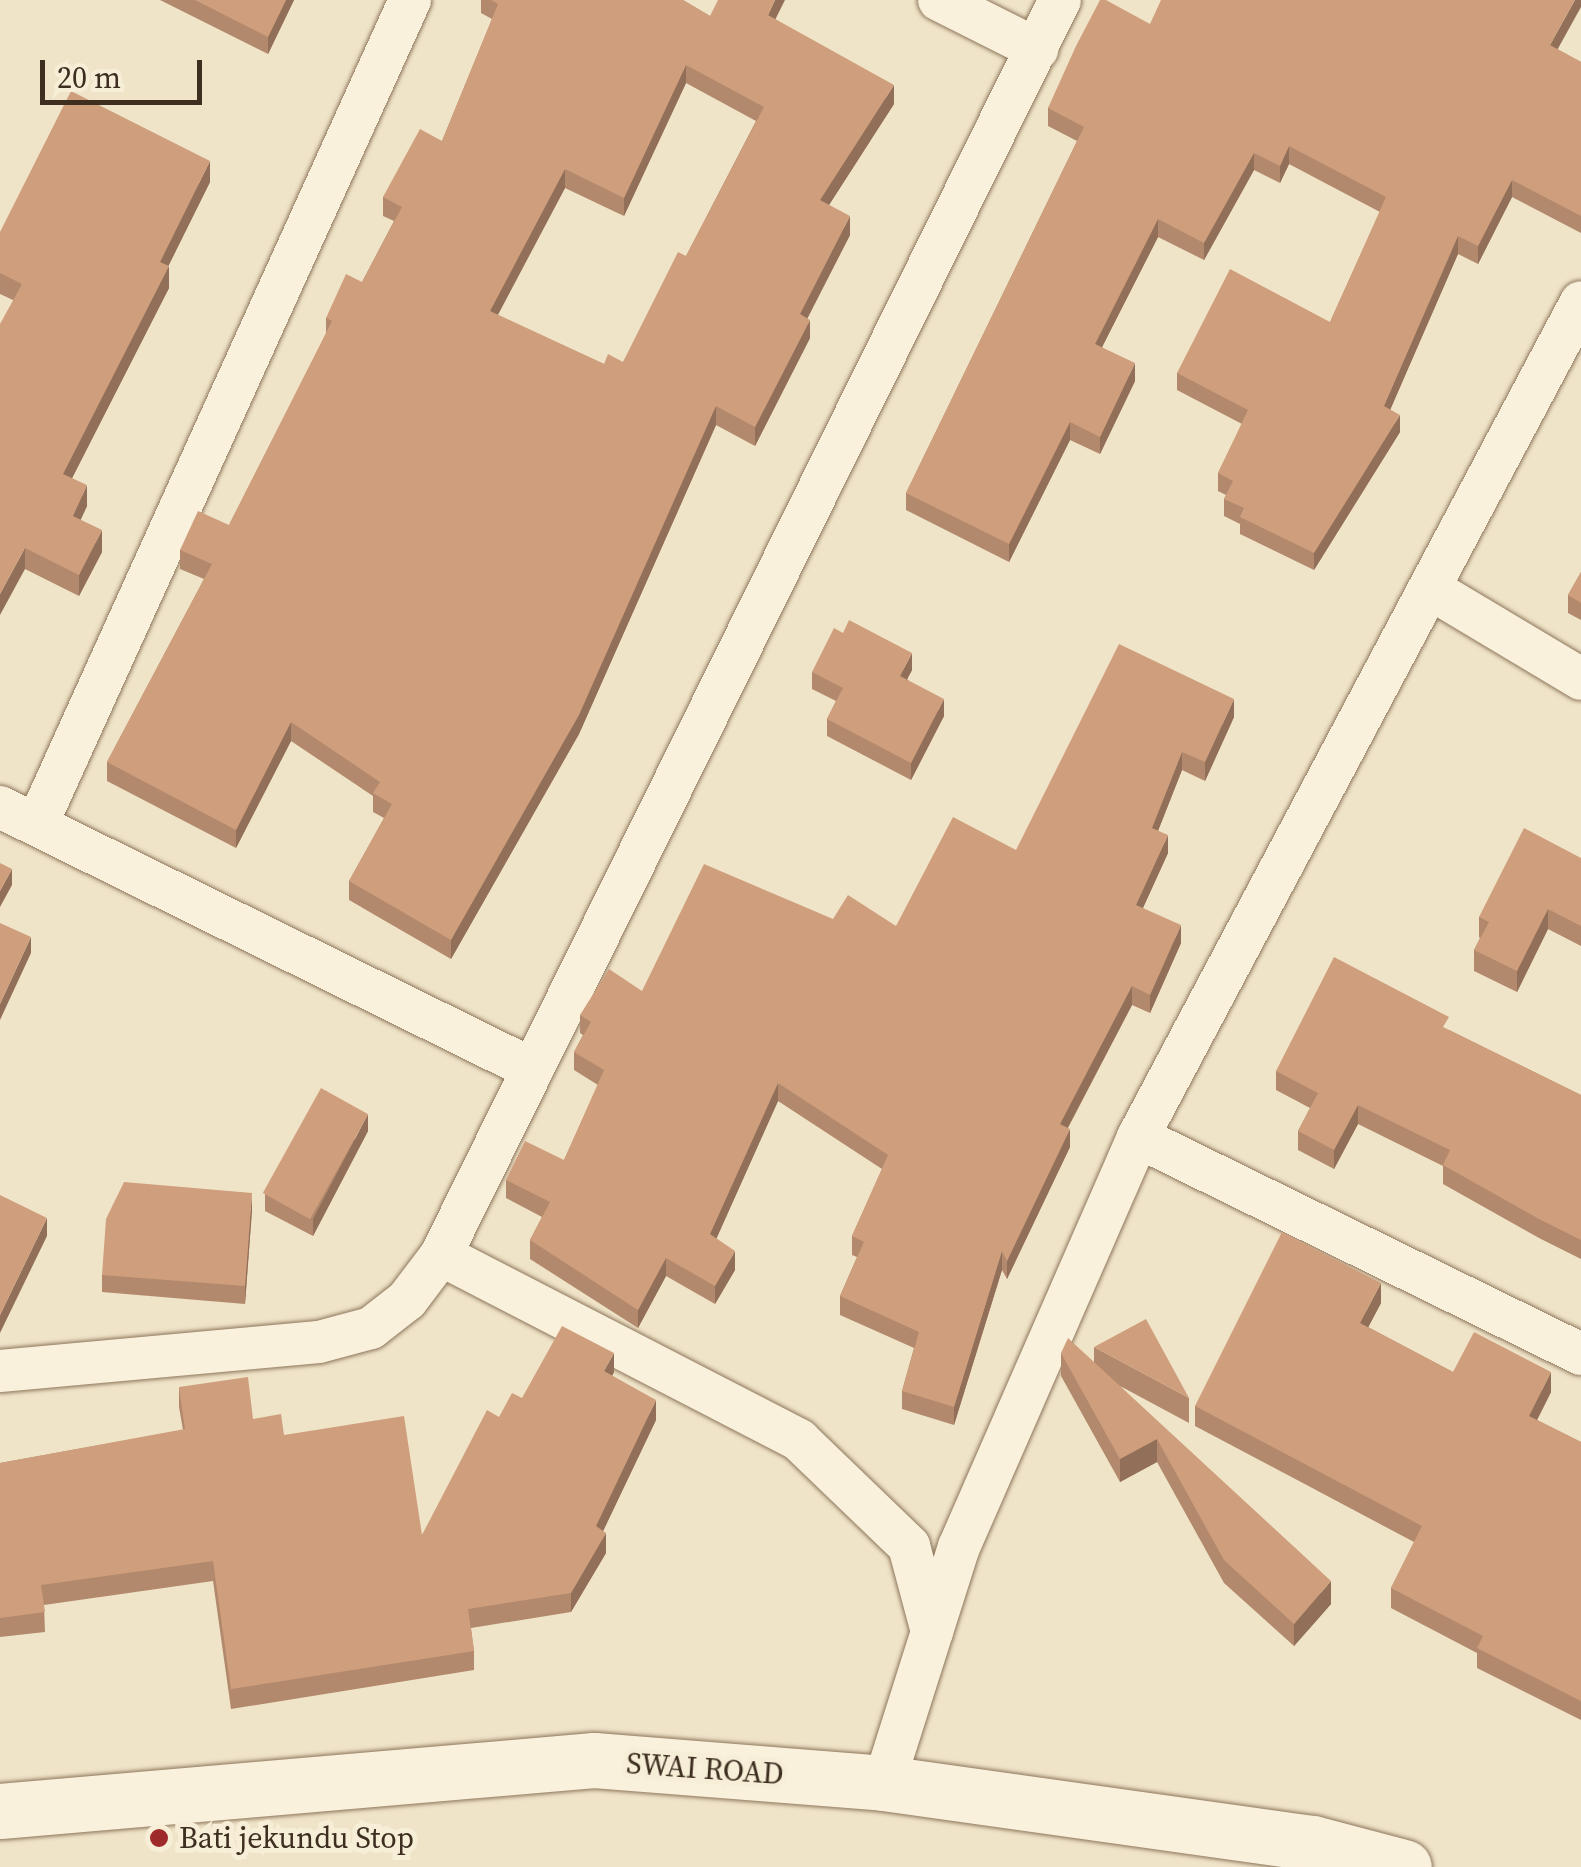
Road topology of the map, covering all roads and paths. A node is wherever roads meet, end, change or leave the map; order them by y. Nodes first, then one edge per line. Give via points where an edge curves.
1 (410, 0) edge
2 (939, 0) edge
3 (1060, 0) edge
4 (1037, 50) junction
5 (1581, 302) edge
6 (1434, 591) junction
7 (1581, 679) edge
8 (19, 815) edge
9 (530, 1068) junction
10 (1138, 1137) junction
11 (441, 1254) junction
12 (1581, 1354) edge
13 (0, 1371) edge
14 (932, 1632) junction
15 (884, 1783) junction
16 (0, 1812) edge
17 (1404, 1867) edge

1 - 8 street
2 - 4 street
3 - 4 street
4 - 9 street
5 - 6 street
6 - 7 street
6 - 10 street
8 - 9 street
9 - 11 street
10 - 12 street
10 - 14 street via 959,1548
11 - 13 street via 372,1328 319,1342
11 - 14 street via 799,1440 909,1546
14 - 15 street
15 - 16 street, SWAI ROAD via 594,1760
15 - 17 street, SWAI ROAD via 1313,1842

